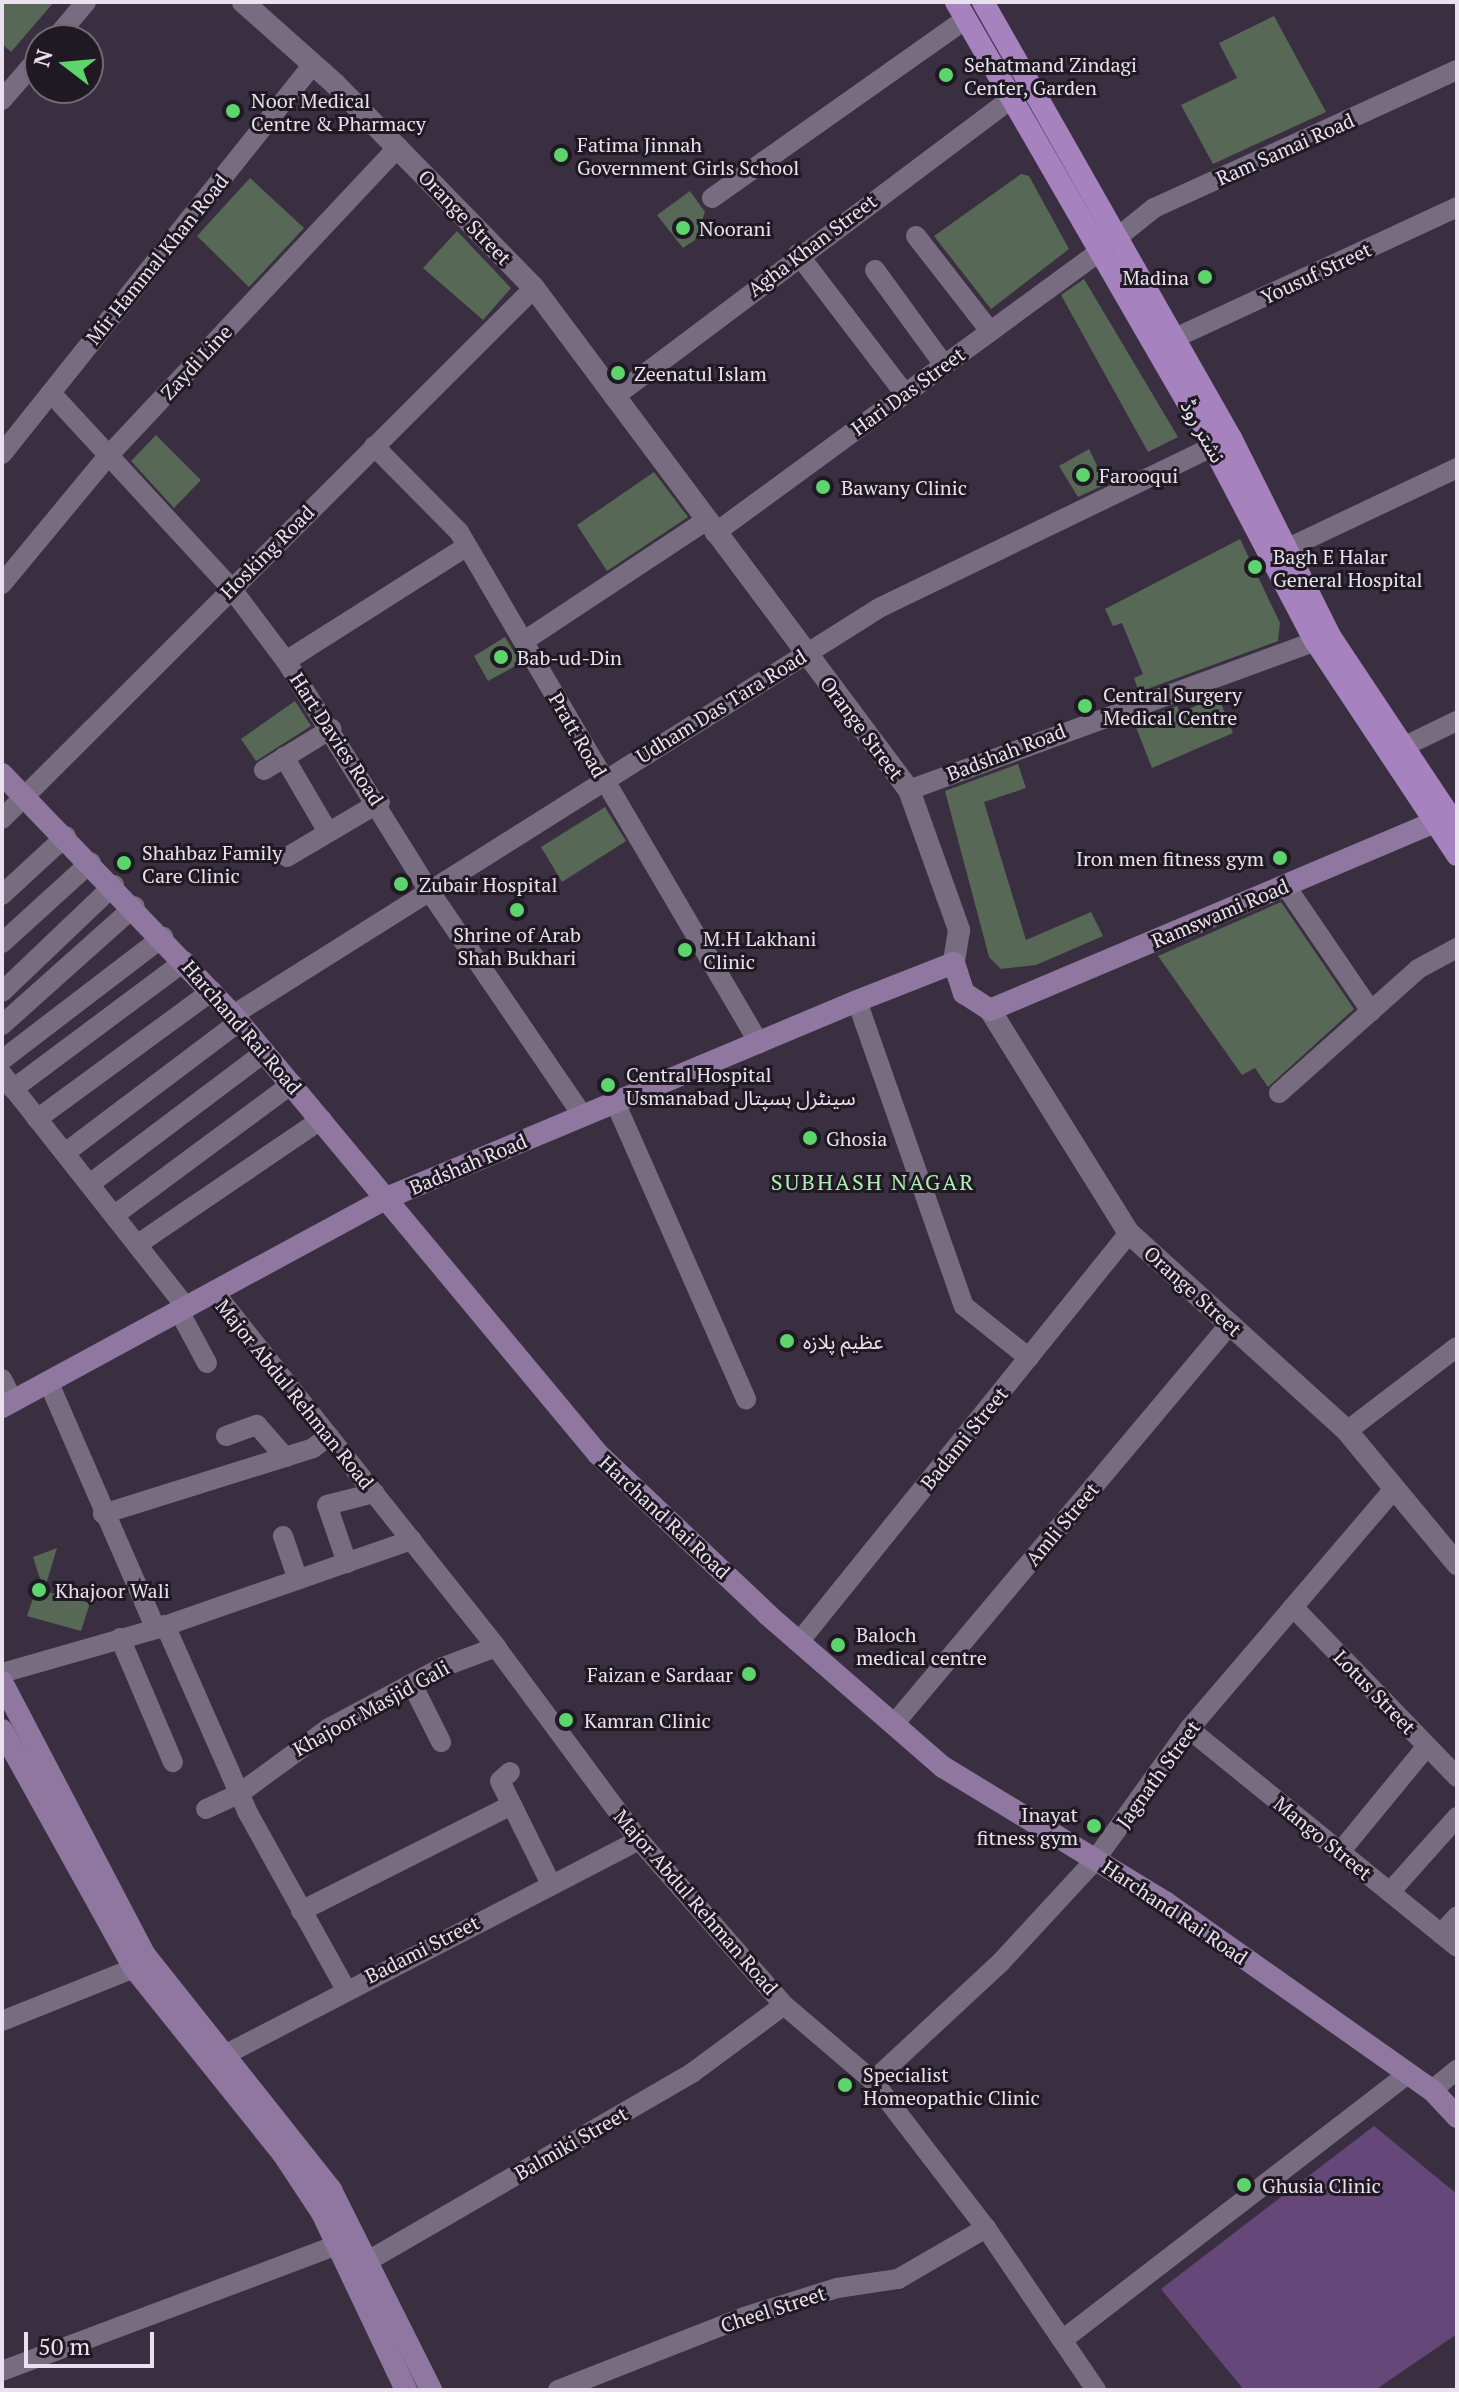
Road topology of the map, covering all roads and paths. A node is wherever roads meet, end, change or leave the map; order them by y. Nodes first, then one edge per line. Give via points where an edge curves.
1 (86, 2) edge
2 (243, 2) edge
3 (989, 3) edge
4 (961, 10) edge
5 (67, 24) edge
6 (312, 65) junction
7 (1457, 70) edge
8 (24, 75) edge
9 (1012, 98) junction
10 (2, 100) edge
11 (398, 147) junction
12 (712, 198) dead end
13 (1457, 207) edge
14 (916, 236) dead end
15 (1110, 243) junction
16 (798, 254) junction
17 (875, 270) dead end
18 (534, 288) junction
19 (990, 331) junction
20 (1175, 338) junction
21 (944, 365) junction
22 (51, 393) junction
23 (905, 394) junction
24 (614, 397) junction
25 (1222, 442) junction
26 (374, 446) junction
27 (2, 454) edge
28 (108, 456) junction
29 (1457, 468) edge
30 (711, 526) junction
31 (467, 546) junction
32 (1288, 548) junction
33 (2, 584) edge
34 (231, 588) junction
35 (1323, 639) junction
36 (524, 641) junction
37 (805, 654) junction
38 (286, 661) junction
39 (1457, 721) edge
40 (331, 729) junction
41 (1405, 746) junction
42 (284, 757) junction
43 (264, 770) dead end
44 (2, 774) edge
45 (604, 780) junction
46 (909, 790) junction
47 (27, 796) junction
48 (380, 802) junction
49 (2, 819) edge
50 (1447, 822) edge
51 (328, 832) junction
52 (66, 836) junction
53 (1457, 855) edge
54 (287, 857) dead end
55 (91, 862) junction
56 (114, 885) junction
57 (1285, 885) junction
58 (428, 889) junction
59 (2, 895) edge
60 (135, 906) junction
61 (163, 937) junction
62 (2, 943) edge
63 (1457, 948) edge
64 (185, 961) junction
65 (954, 963) junction
66 (212, 991) junction
67 (2, 992) edge
68 (857, 1001) junction
69 (990, 1010) junction
70 (1371, 1011) junction
71 (236, 1018) junction
72 (2, 1025) edge
73 (759, 1043) junction
74 (265, 1052) junction
75 (2, 1060) edge
76 (8, 1081) edge
77 (292, 1084) junction
78 (1279, 1093) dead end
79 (615, 1102) junction
80 (583, 1116) junction
81 (37, 1119) junction
82 (322, 1119) junction
83 (65, 1153) junction
84 (91, 1183) junction
85 (389, 1197) junction
86 (116, 1214) junction
87 (1129, 1233) junction
88 (138, 1244) junction
89 (214, 1292) junction
90 (183, 1309) junction
91 (1230, 1324) junction
92 (1457, 1347) edge
93 (1029, 1358) junction
94 (207, 1363) dead end
95 (2, 1379) edge
96 (48, 1381) junction
97 (746, 1399) dead end
98 (8, 1404) edge
99 (1347, 1431) junction
100 (226, 1436) dead end
101 (329, 1436) junction
102 (285, 1457) junction
103 (1395, 1488) junction
104 (374, 1493) junction
105 (103, 1514) junction
106 (283, 1536) dead end
107 (412, 1540) junction
108 (347, 1563) junction
109 (1457, 1564) edge
110 (298, 1580) junction
111 (1293, 1607) junction
112 (161, 1627) junction
113 (120, 1638) junction
114 (799, 1642) junction
115 (496, 1647) junction
116 (2, 1673) edge
117 (2, 1682) edge
118 (412, 1684) junction
119 (894, 1724) junction
120 (1189, 1729) junction
121 (2, 1730) edge
122 (441, 1742) dead end
123 (1427, 1746) junction
124 (173, 1762) dead end
125 (510, 1772) dead end
126 (1457, 1777) edge
127 (240, 1793) junction
128 (512, 1805) junction
129 (206, 1809) dead end
130 (1457, 1817) edge
131 (639, 1840) junction
132 (1340, 1852) junction
133 (1095, 1860) junction
134 (551, 1884) junction
135 (1390, 1892) junction
136 (301, 1911) junction
137 (1457, 1916) edge
138 (1441, 1934) junction
139 (1457, 1947) edge
140 (142, 1965) junction
141 (345, 1988) junction
142 (784, 2005) junction
143 (2, 2021) edge
144 (216, 2059) junction
145 (1457, 2070) edge
146 (1409, 2073) junction
147 (873, 2081) junction
148 (1432, 2090) junction
149 (1457, 2117) edge
150 (986, 2228) junction
151 (338, 2245) junction
152 (360, 2266) junction
153 (1065, 2338) junction
154 (2, 2371) edge
155 (406, 2390) edge
156 (431, 2390) edge
157 (558, 2390) edge
158 (1096, 2390) edge

1 - 5 street
2 - 6 street, Orange Street
3 - 15 main road, نشتر روڈ
4 - 9 main road, نشتر روڈ
4 - 12 street
6 - 11 street, Orange Street
6 - 22 street, Mir Hammal Khan Road
7 - 15 street, Ram Samai Road via 1154,208
8 - 10 street
9 - 15 main road, نشتر روڈ
9 - 16 street, Agha Khan Street
11 - 18 street, Orange Street
11 - 28 street, Zaydi Line
13 - 20 street, Yousuf Street
14 - 19 street
15 - 19 street, Hari Das Street
15 - 20 main road, نشتر روڈ
15 - 25 main road, نشتر روڈ
16 - 23 street
16 - 24 street, Agha Khan Street
17 - 21 street
18 - 24 street, Orange Street
18 - 26 street, Hosking Road
19 - 21 street, Hari Das Street
20 - 25 main road, نشتر روڈ
21 - 23 street, Hari Das Street
22 - 27 street, Mir Hammal Khan Road
22 - 28 street, Hart Davies Road
23 - 30 street, Hari Das Street
24 - 30 street, Orange Street
25 - 32 main road, نشتر روڈ
25 - 35 main road, نشتر روڈ
25 - 37 street, Udham Das Tara Road via 894,601
26 - 31 street, Pratt Road
26 - 34 street, Hosking Road
28 - 33 street, Zaydi Line
28 - 34 street, Hart Davies Road
29 - 32 street
30 - 36 street, Hari Das Street
30 - 37 street, Orange Street
31 - 36 street, Pratt Road
31 - 38 street
32 - 35 main road, نشتر روڈ
34 - 38 street, Hart Davies Road
34 - 47 street, Hosking Road
35 - 41 main road, نشتر روڈ
35 - 46 street, Badshah Road
35 - 50 main road, نشتر روڈ
36 - 45 street, Pratt Road
37 - 45 street, Udham Das Tara Road
37 - 46 street, Orange Street
38 - 40 street, Hart Davies Road
39 - 41 street
40 - 42 street
40 - 48 street, Hart Davies Road
41 - 50 main road, نشتر روڈ
42 - 43 street
42 - 51 street
44 - 47 main road, Harchand Rai Road
45 - 58 street, Udham Das Tara Road
45 - 73 street, Pratt Road
46 - 65 street, Orange Street via 959,930
47 - 49 street, Hosking Road
47 - 52 main road, Harchand Rai Road
48 - 51 street
48 - 58 street, Hart Davies Road
50 - 53 main road, نشتر روڈ
50 - 57 main road, Ramswami Road
51 - 54 street
52 - 55 main road, Harchand Rai Road
52 - 59 street
55 - 56 main road, Harchand Rai Road
55 - 62 street
56 - 60 main road, Harchand Rai Road
56 - 67 street
57 - 69 main road, Ramswami Road
57 - 70 street
58 - 71 street, Udham Das Tara Road
58 - 80 street, Hart Davies Road
60 - 61 main road, Harchand Rai Road
60 - 72 street
61 - 64 main road, Harchand Rai Road
61 - 75 street
63 - 70 street via 1418,969
64 - 66 main road, Harchand Rai Road
64 - 76 street
65 - 68 main road, Badshah Road
65 - 69 main road, Orange Street via 964,993
66 - 71 main road, Harchand Rai Road
66 - 81 street
68 - 73 main road, Badshah Road
68 - 93 street via 964,1306
69 - 87 street, Orange Street
70 - 78 street
71 - 74 main road, Harchand Rai Road
71 - 83 street, Udham Das Tara Road
73 - 79 main road, Badshah Road
74 - 77 main road, Harchand Rai Road
74 - 84 street
76 - 81 street
77 - 82 main road, Harchand Rai Road
77 - 86 street
79 - 80 main road, Badshah Road
79 - 97 street
80 - 85 main road, Badshah Road
81 - 83 street
82 - 85 main road, Harchand Rai Road
82 - 88 street
83 - 84 street
84 - 86 street
85 - 89 main road, Badshah Road
85 - 114 main road, Harchand Rai Road via 598,1454
86 - 88 street
87 - 91 street, Orange Street
87 - 93 street, Badami Street
88 - 90 street
89 - 90 main road, Badshah Road
89 - 101 street, Major Abdul Rehman Road
90 - 94 street
90 - 96 main road, Badshah Road
91 - 99 street, Orange Street
91 - 119 street, Amli Street
92 - 99 street
93 - 114 street, Badami Street
95 - 98 street
96 - 98 main road, Badshah Road
96 - 105 street
99 - 103 street, Orange Street
100 - 102 street via 257,1425
101 - 102 street
101 - 104 street, Major Abdul Rehman Road
102 - 105 street
103 - 109 street, Orange Street
103 - 111 street, Jagnath Street
104 - 107 street, Major Abdul Rehman Road
104 - 108 street via 327,1505
105 - 112 street
106 - 110 street
107 - 108 street
107 - 115 street, Major Abdul Rehman Road
108 - 110 street
110 - 112 street
111 - 120 street, Jagnath Street
111 - 123 street, Lotus Street
112 - 113 street
112 - 127 street
113 - 116 street
113 - 124 street
114 - 119 main road, Harchand Rai Road
115 - 118 street, Khajoor Masjid Gali
115 - 131 street, Major Abdul Rehman Road
117 - 140 main road
118 - 122 street
118 - 127 street, Khajoor Masjid Gali via 287,1754
119 - 133 main road, Harchand Rai Road via 943,1767
120 - 132 street, Mango Street
120 - 133 street, Jagnath Street
121 - 140 main road
123 - 126 street, Lotus Street
123 - 132 street
125 - 128 street via 500,1781
127 - 129 street, Khajoor Masjid Gali
127 - 136 street
128 - 134 street
128 - 136 street
130 - 135 street
131 - 134 street, Badami Street
131 - 142 street, Major Abdul Rehman Road
132 - 135 street, Mango Street
133 - 146 main road, Harchand Rai Road
133 - 147 street, Jagnath Street via 1001,1962
134 - 141 street, Badami Street
135 - 138 street, Mango Street
136 - 141 street
137 - 138 street
138 - 139 street, Mango Street
140 - 143 street
140 - 144 main road
141 - 144 street, Badami Street
142 - 147 street, Major Abdul Rehman Road
142 - 152 street, Balmiki Street via 692,2073
144 - 151 main road
144 - 152 main road via 303,2149
145 - 148 street
146 - 148 main road, Harchand Rai Road
146 - 153 street
147 - 150 street, Major Abdul Rehman Road
148 - 149 main road, Harchand Rai Road
150 - 153 street, Major Abdul Rehman Road
150 - 157 street, Cheel Street via 898,2279 837,2288 744,2317
151 - 152 main road
151 - 154 street
152 - 155 main road
152 - 156 main road
153 - 158 street, Major Abdul Rehman Road

